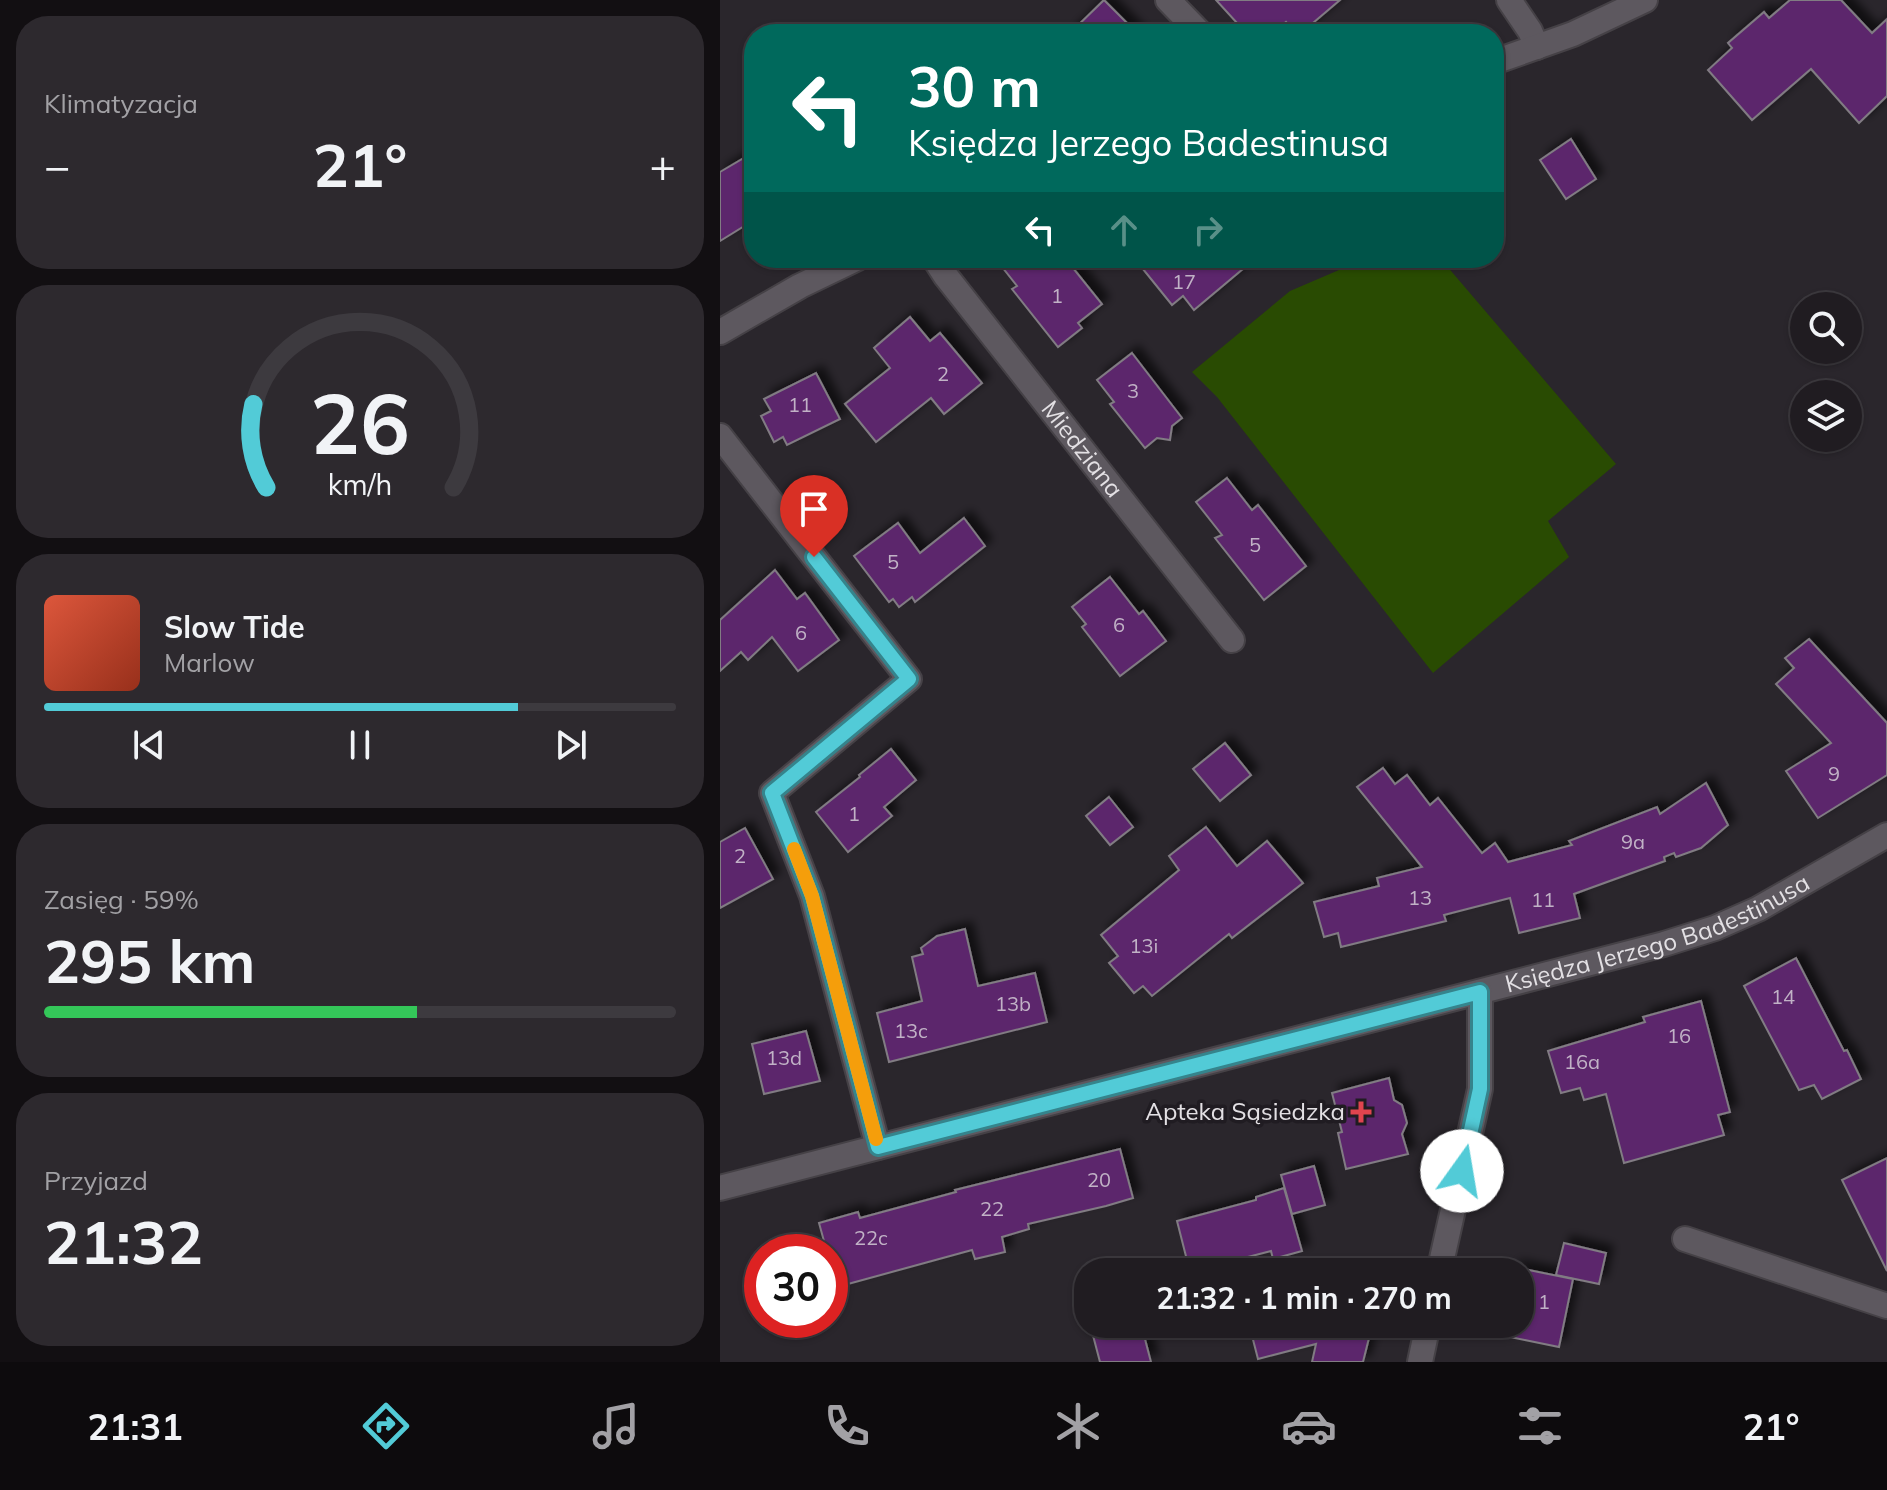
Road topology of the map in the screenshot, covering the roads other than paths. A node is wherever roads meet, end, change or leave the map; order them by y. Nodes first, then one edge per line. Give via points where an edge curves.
1 (1168, 0) edge
2 (1509, 0) edge
3 (1645, 0) edge
4 (1191, 24) edge
5 (1537, 47) junction
6 (1504, 59) edge
7 (837, 268) edge
8 (940, 268) edge
9 (720, 332) edge
10 (720, 436) edge
11 (1232, 640) dead end
12 (1887, 835) edge
13 (1480, 992) junction
14 (878, 1147) junction
15 (720, 1188) edge
16 (1685, 1239) dead end
17 (1442, 1258) edge
18 (1887, 1306) edge
19 (1425, 1338) edge
20 (1420, 1362) edge

1 - 4 street
2 - 5 street
3 - 5 street
5 - 6 street
7 - 9 street
8 - 11 street, Miedziana
10 - 14 street via 909,679 772,793 812,896
12 - 13 street, Księdza Jerzego Badestinusa via 1715,928
13 - 14 street, Księdza Jerzego Badestinusa
13 - 17 street via 1480,1089
14 - 15 street, Księdza Jerzego Badestinusa
16 - 18 street
19 - 20 street

